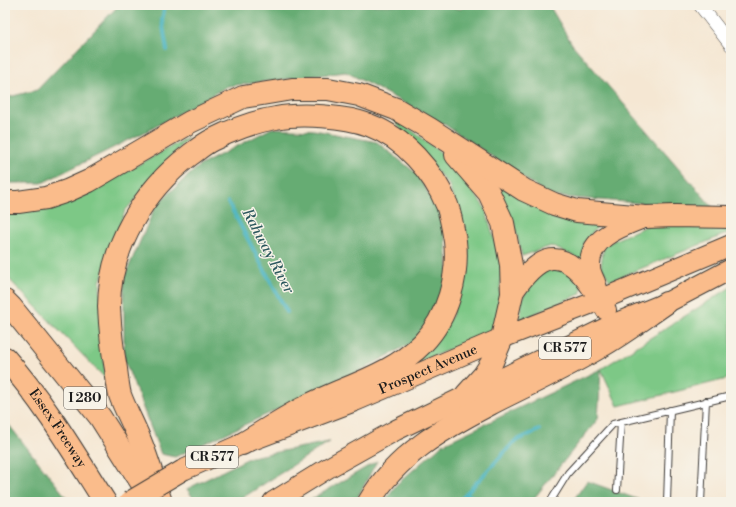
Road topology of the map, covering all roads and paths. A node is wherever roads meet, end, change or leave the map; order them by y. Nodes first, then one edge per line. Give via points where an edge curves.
1 (700, 5) edge
2 (731, 45) edge
3 (430, 129) junction
4 (5, 202) edge
5 (646, 217) junction
6 (731, 217) edge
7 (731, 245) edge
8 (731, 269) edge
9 (512, 294) junction
10 (600, 300) junction
11 (5, 301) edge
12 (666, 303) junction
13 (614, 324) junction
14 (502, 338) junction
15 (5, 358) edge
16 (466, 395) junction
17 (731, 396) edge
18 (706, 401) junction
19 (670, 410) junction
20 (620, 422) junction
21 (242, 444) junction
22 (617, 490) dead end
23 (105, 502) edge
24 (129, 502) edge
25 (154, 502) edge
26 (161, 502) edge
27 (272, 502) edge
28 (369, 502) edge
29 (550, 502) edge
30 (667, 502) edge
31 (700, 502) edge

1 - 2 street
3 - 4 highway via 396,109 359,95 328,89 292,89 243,97 190,122 90,181 46,198
3 - 5 highway via 524,190 554,204 577,210
3 - 9 highway via 465,164 489,193 503,223 511,265
5 - 6 highway
5 - 10 main road via 607,235 592,253 590,267
7 - 10 main road, Prospect Avenue / CR 577
8 - 12 main road, CR 577
9 - 10 main road via 535,265 548,259 572,264
9 - 14 highway
10 - 13 main road
10 - 14 main road, Prospect Avenue / CR 577
11 - 25 highway, I 280 via 100,417
12 - 13 main road, CR 577
12 - 28 highway via 601,347 446,428 405,458
13 - 16 main road, CR 577
14 - 16 highway via 491,364
14 - 21 main road, Prospect Avenue / CR 577 via 361,399
15 - 23 highway, Essex Freeway / I 280 via 70,446
16 - 27 main road, CR 577 via 365,447
17 - 18 lane
18 - 19 lane
18 - 31 lane
19 - 20 lane
19 - 30 lane
20 - 22 lane
20 - 29 lane via 613,424 568,473
21 - 24 main road, Prospect Avenue / CR 577, bridge via 183,470
21 - 26 highway via 305,407 383,373 406,358 425,341 439,321 447,302 455,277 456,254 448,207 438,186 422,164 394,138 369,125 342,118 310,116 276,117 246,126 210,141 179,164 154,189 139,210 122,244 113,274 109,304 111,341 120,394 140,439

